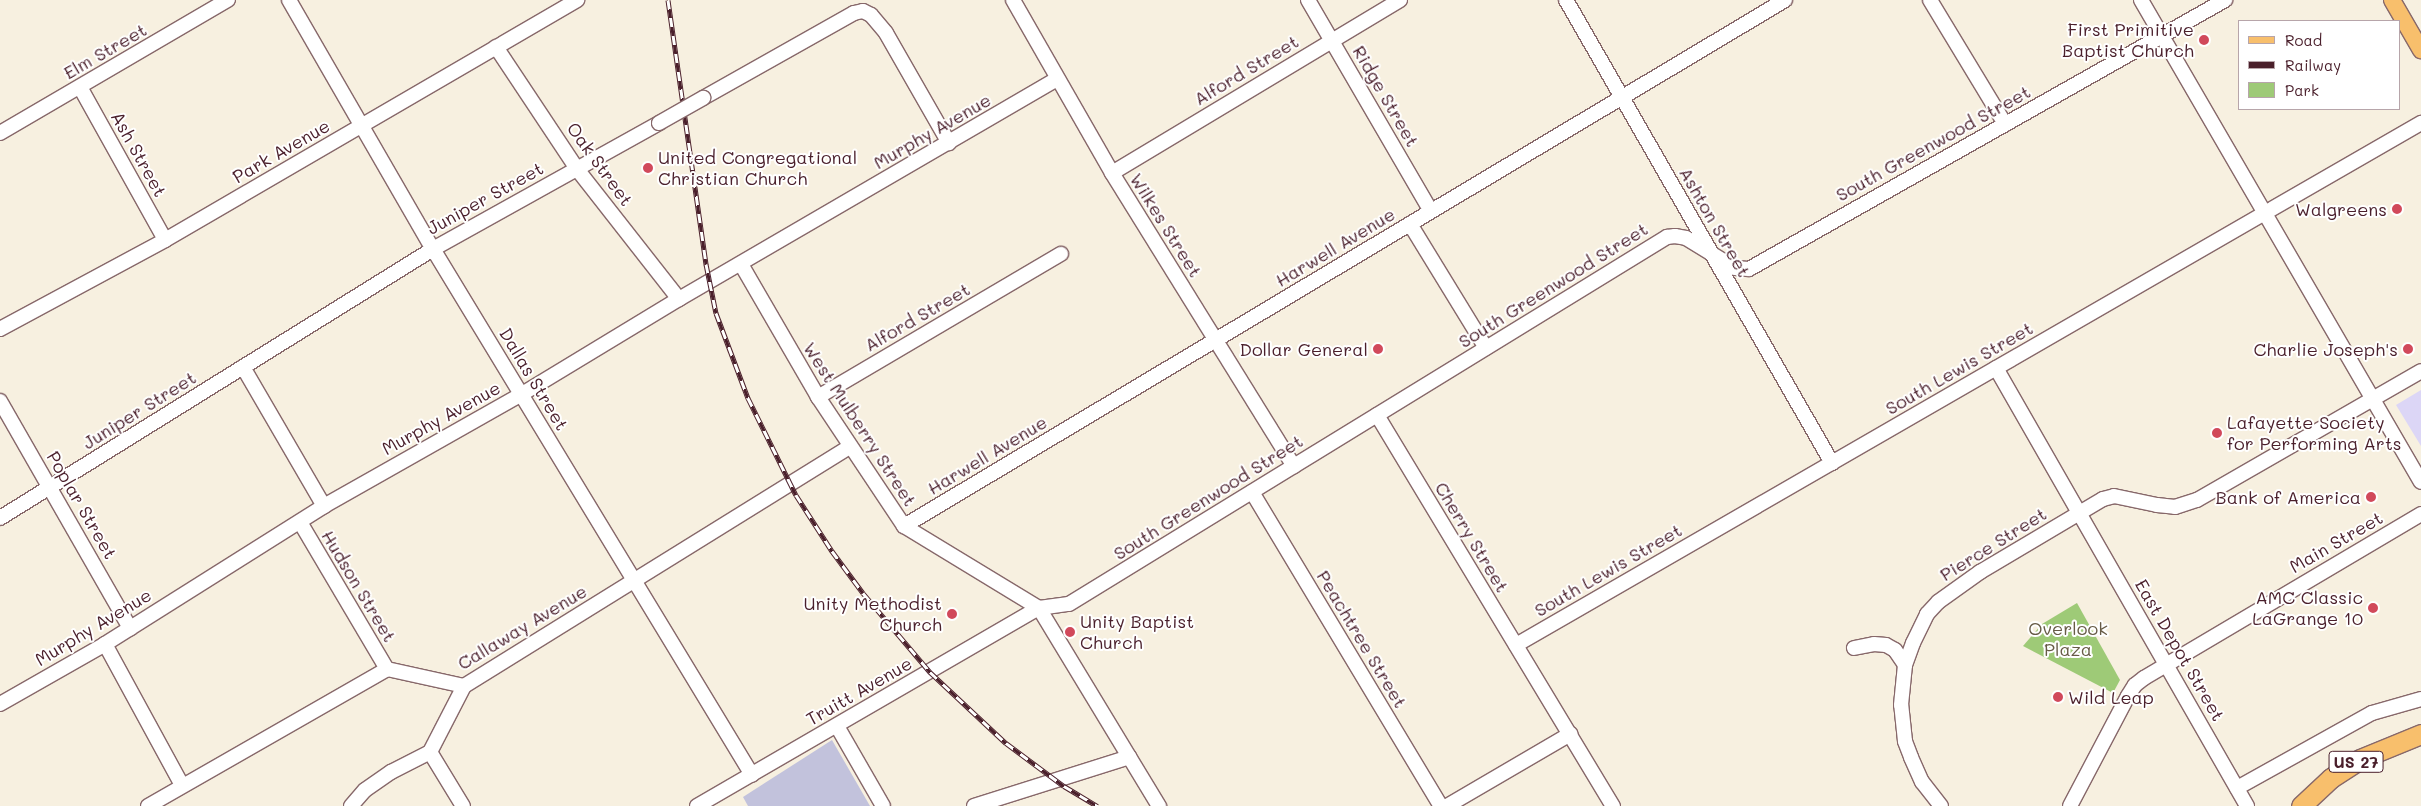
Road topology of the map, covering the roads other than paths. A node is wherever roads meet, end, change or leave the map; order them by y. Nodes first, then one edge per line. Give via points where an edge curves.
1 (228, 0) edge
2 (289, 0) edge
3 (577, 0) edge
4 (1013, 0) edge
5 (1308, 0) edge
6 (1400, 0) edge
7 (1566, 0) edge
8 (1784, 0) edge
9 (1930, 0) edge
10 (2141, 0) edge
11 (2225, 0) edge
12 (2392, 0) edge
13 (2161, 36) junction
14 (1331, 40) junction
15 (496, 47) junction
16 (2421, 50) edge
17 (1057, 79) junction
18 (80, 87) junction
19 (1622, 97) junction
20 (2421, 123) edge
21 (2004, 124) junction
22 (362, 125) junction
23 (0, 133) edge
24 (949, 143) junction
25 (577, 169) junction
26 (1112, 173) junction
27 (1432, 211) junction
28 (2265, 213) junction
29 (1410, 224) junction
30 (165, 240) junction
31 (433, 249) junction
32 (1711, 253) junction
33 (1061, 254) dead end
34 (741, 264) junction
35 (679, 299) junction
36 (0, 329) edge
37 (1216, 340) junction
38 (1486, 348) junction
39 (243, 367) junction
40 (1996, 368) junction
41 (2421, 372) edge
42 (522, 394) junction
43 (818, 397) junction
44 (2373, 400) junction
45 (0, 401) edge
46 (1378, 415) junction
47 (850, 447) junction
48 (1832, 463) junction
49 (1294, 466) junction
50 (2421, 482) edge
51 (51, 488) junction
52 (1252, 492) junction
53 (324, 506) junction
54 (2080, 512) junction
55 (2421, 514) edge
56 (0, 518) edge
57 (300, 522) junction
58 (904, 526) junction
59 (635, 581) junction
60 (1039, 608) junction
61 (130, 628) junction
62 (105, 644) junction
63 (1516, 645) junction
64 (1854, 648) dead end
65 (2166, 664) junction
66 (1905, 665) junction
67 (387, 669) junction
68 (464, 686) junction
69 (2421, 699) edge
70 (0, 704) edge
71 (837, 726) junction
72 (1570, 734) junction
73 (2421, 734) edge
74 (430, 752) junction
75 (1129, 757) junction
76 (752, 774) junction
77 (182, 785) junction
78 (2237, 788) junction
79 (148, 806) edge
80 (351, 806) edge
81 (462, 806) edge
82 (697, 806) edge
83 (883, 806) edge
84 (974, 806) edge
85 (1159, 806) edge
86 (1441, 806) edge
87 (1446, 806) edge
88 (1613, 806) edge
89 (1941, 806) edge
90 (2070, 806) edge
91 (2247, 806) edge
92 (2300, 806) edge

1 - 18 street, Elm Street
2 - 22 street, Dallas Street
3 - 15 street, Park Avenue
4 - 17 street, Wilkes Street
5 - 14 street, Ridge Street
6 - 14 street, Alford Street
7 - 19 street, Ashton Street
8 - 19 street, Harwell Avenue
9 - 21 street
10 - 13 street
11 - 13 street, South Greenwood Street
12 - 16 main road
13 - 21 street, South Greenwood Street
13 - 28 street
14 - 26 street, Alford Street
14 - 27 street, Ridge Street
15 - 22 street, Park Avenue
15 - 25 street, Oak Street
17 - 24 street, Murphy Avenue
17 - 26 street, Wilkes Street
18 - 23 street, Elm Street
18 - 30 street, Ash Street
19 - 27 street, Harwell Avenue
19 - 32 street, Ashton Street
20 - 28 street, South Lewis Street
21 - 32 street, South Greenwood Street via 1749,268 1735,268
22 - 30 street, Park Avenue
22 - 31 street, Dallas Street
24 - 25 street, Juniper Street, bridge via 886,33 871,15 863,11 854,13
24 - 34 street, Murphy Avenue
25 - 31 street, Juniper Street
25 - 35 street, Oak Street
26 - 37 street, Wilkes Street
27 - 29 street, Harwell Avenue
28 - 40 street, South Lewis Street
28 - 44 street
29 - 37 street, Harwell Avenue
29 - 38 street
30 - 36 street, Park Avenue
31 - 39 street, Juniper Street
31 - 42 street, Dallas Street
32 - 38 street, South Greenwood Street via 1686,238 1667,237
32 - 48 street, Ashton Street
33 - 43 street, Alford Street
34 - 35 street, Murphy Avenue
34 - 43 street, West Mulberry Street
35 - 42 street, Murphy Avenue
37 - 49 street, Wilkes Street
37 - 58 street, Harwell Avenue
38 - 46 street, South Greenwood Street
39 - 51 street, Juniper Street
39 - 53 street, Hudson Street
40 - 48 street, South Lewis Street
40 - 54 street, East Depot Street
41 - 44 street, Pierce Street
42 - 53 street, Murphy Avenue
42 - 59 street, Dallas Street
43 - 47 street, West Mulberry Street
44 - 50 street
44 - 54 street, Pierce Street via 2186,505 2157,505 2114,496 2103,498
45 - 51 street, Poplar Street
46 - 49 street, South Greenwood Street
46 - 63 street, Cherry Street
47 - 58 street, West Mulberry Street
47 - 59 street, Callaway Avenue
48 - 63 street, South Lewis Street
49 - 52 street, South Greenwood Street
51 - 56 street, Juniper Street
51 - 61 street, Poplar Street
52 - 60 street, South Greenwood Street via 1069,604
52 - 86 street, Peachtree Street
53 - 57 street, Murphy Avenue
54 - 65 street, East Depot Street
54 - 66 street, Pierce Street via 1967,580 1938,602 1921,624
55 - 65 street, Main Street
57 - 61 street, Murphy Avenue
57 - 67 street, Hudson Street
58 - 60 street, West Mulberry Street
59 - 68 street, Callaway Avenue
59 - 76 street, Dallas Street
60 - 71 street, Truitt Avenue
60 - 75 street, West Mulberry Street
61 - 62 street, Murphy Avenue
62 - 70 street, Murphy Avenue
62 - 77 street
63 - 72 street, Cherry Street
64 - 66 street via 1886,645 1895,650
65 - 78 street, East Depot Street
65 - 90 street, Main Street via 2135,685
66 - 89 street, Pierce Street via 1901,705 1905,741 1922,782
67 - 68 street, Callaway Avenue
67 - 77 street
68 - 74 street
69 - 78 street via 2372,713
71 - 76 street, Truitt Avenue
71 - 83 street
72 - 87 street
72 - 88 street, Cherry Street
73 - 92 highway, US 27 via 2360,759 2331,778
74 - 80 street via 364,790
74 - 81 street
75 - 84 street
75 - 85 street, West Mulberry Street
76 - 82 street, Truitt Avenue
77 - 79 street
78 - 91 street, East Depot Street

